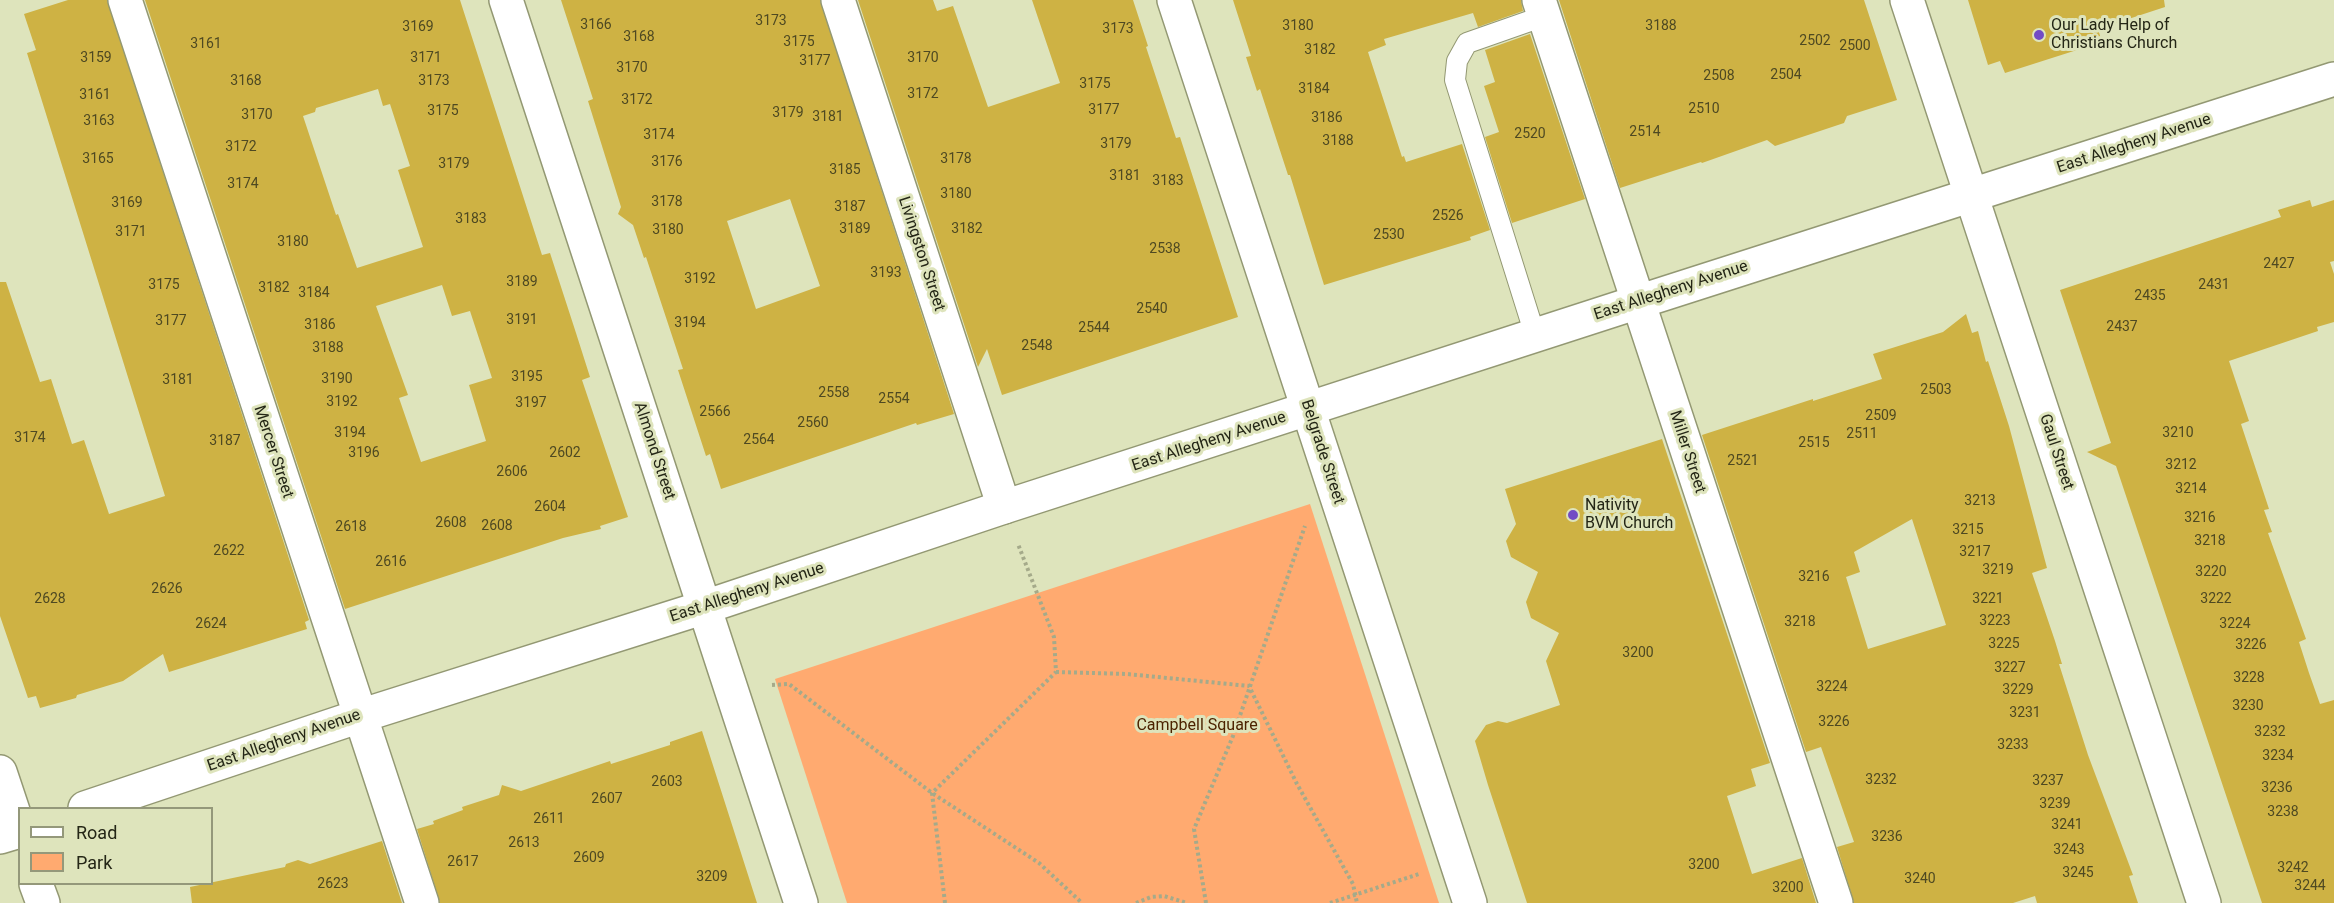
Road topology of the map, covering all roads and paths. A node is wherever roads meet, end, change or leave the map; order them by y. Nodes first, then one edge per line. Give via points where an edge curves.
1 (125, 0) edge
2 (506, 0) edge
3 (838, 0) edge
4 (1174, 0) edge
5 (1907, 0) edge
6 (1542, 8) edge
7 (2334, 80) edge
8 (1972, 195) junction
9 (1638, 302) junction
10 (1535, 335) junction
11 (1308, 410) junction
12 (1004, 507) junction
13 (1307, 520) dead end
14 (705, 607) junction
15 (1056, 672) junction
16 (730, 686) junction
17 (1249, 686) junction
18 (360, 716) junction
19 (0, 772) edge
20 (932, 793) junction
21 (88, 807) edge
22 (18, 828) edge
23 (18, 831) edge
24 (0, 837) edge
25 (1457, 862) junction
26 (36, 885) edge
27 (1355, 895) junction
28 (43, 903) edge
29 (422, 903) edge
30 (801, 903) edge
31 (945, 903) edge
32 (1082, 903) edge
33 (1137, 903) edge
34 (1187, 903) edge
35 (1206, 903) edge
36 (1330, 903) edge
37 (1356, 903) edge
38 (1470, 903) edge
39 (1836, 903) edge
40 (2204, 903) edge

1 - 18 street, Mercer Street
2 - 14 street, Almond Street
3 - 12 street, Livingston Street
4 - 11 street, Belgrade Street
5 - 8 street, Gaul Street
6 - 9 street, Miller Street
6 - 10 lane via 1467,43 1457,61 1455,80
7 - 8 street, East Allegheny Avenue
8 - 9 street, East Allegheny Avenue
8 - 40 street, Gaul Street
9 - 10 street, East Allegheny Avenue
9 - 39 street, Miller Street
10 - 11 street, East Allegheny Avenue
11 - 12 street, East Allegheny Avenue
11 - 25 street, Belgrade Street
12 - 14 street, East Allegheny Avenue
12 - 15 path via 1054,637
13 - 17 path
14 - 16 street, Almond Street
14 - 18 street, East Allegheny Avenue
15 - 17 path via 1139,675
15 - 20 path
16 - 20 path via 789,684
16 - 30 street, Almond Street
17 - 27 path via 1297,784 1353,884
17 - 35 path via 1233,736 1194,829
18 - 21 street, East Allegheny Avenue
18 - 29 street, Mercer Street
19 - 22 street
20 - 31 path
20 - 32 path via 1039,863
23 - 24 street
25 - 27 path
25 - 38 street, Belgrade Street
26 - 28 street
27 - 36 path
27 - 37 path
33 - 34 path via 1164,896

